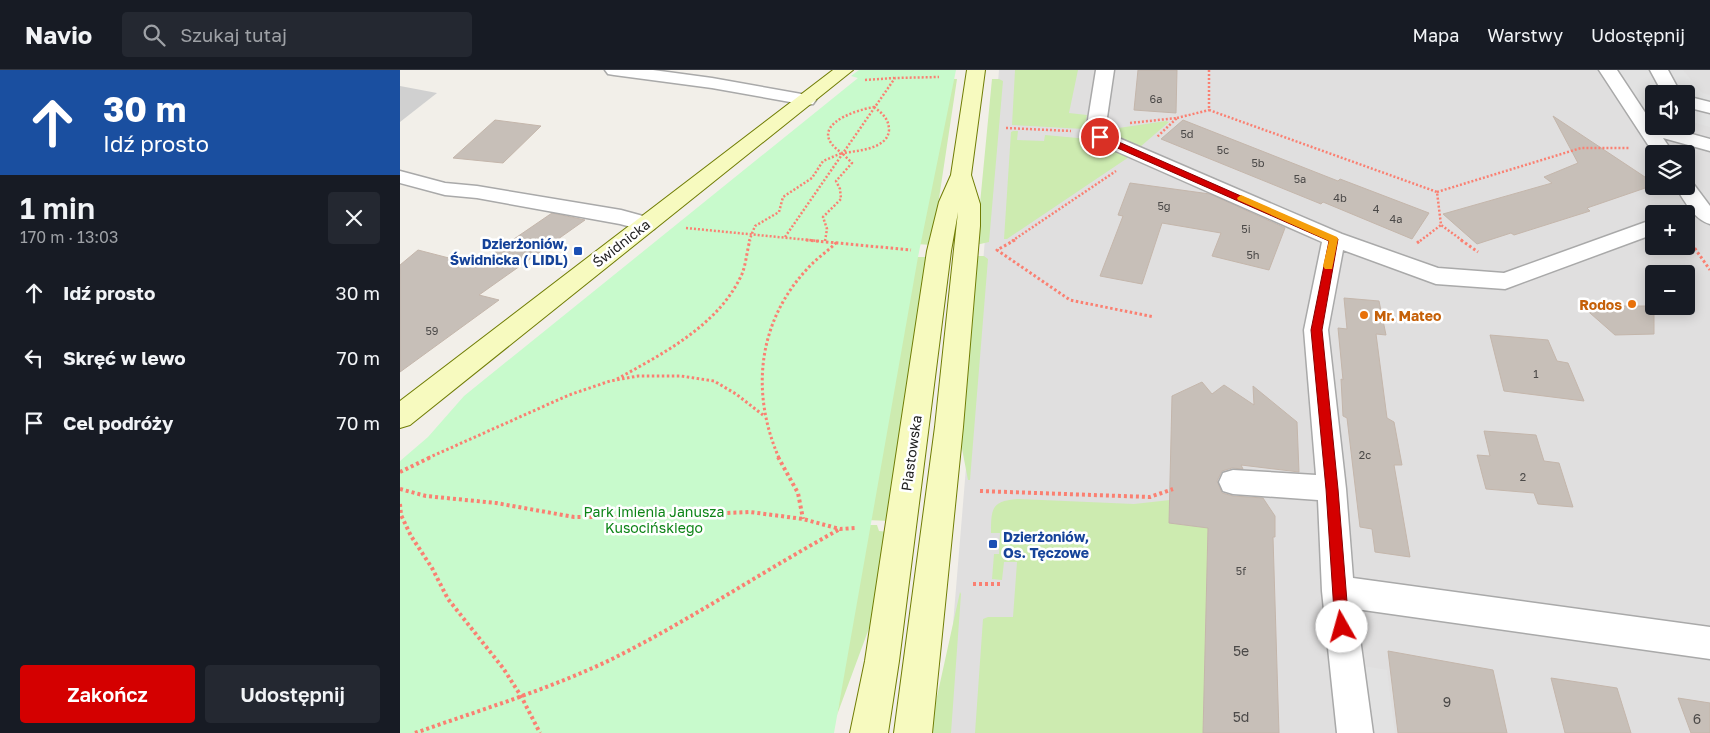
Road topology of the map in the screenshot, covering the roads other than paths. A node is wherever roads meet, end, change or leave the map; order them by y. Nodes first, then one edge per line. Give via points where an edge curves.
1 (614, 70) edge
2 (844, 70) edge
3 (976, 70) edge
4 (1105, 70) edge
5 (1608, 70) edge
6 (1659, 70) edge
7 (1667, 85) edge
8 (807, 100) junction
9 (1695, 104) edge
10 (1710, 108) edge
11 (1645, 126) edge
12 (1676, 135) edge
13 (1710, 145) edge
14 (961, 175) junction
15 (400, 176) edge
16 (1691, 195) edge
17 (1701, 212) edge
18 (646, 224) junction
19 (1645, 229) edge
20 (1334, 239) junction
21 (400, 417) edge
22 (1233, 482) dead end
23 (1332, 489) junction
24 (1338, 591) junction
25 (1710, 643) edge
26 (868, 733) edge
27 (913, 733) edge
28 (1355, 733) edge

1 - 8 street
2 - 8 street, Świdnicka
3 - 14 street, Piastowska
4 - 20 street via 1095,132 1100,137
5 - 11 street
6 - 7 street
8 - 18 street, Świdnicka
9 - 10 street
12 - 13 street
14 - 26 street, Piastowska via 946,212 938,259 882,661
14 - 27 street, Piastowska via 969,204 969,226
15 - 18 street via 444,189 622,217
16 - 17 street
18 - 21 street, Świdnicka
19 - 20 street via 1505,281 1436,276
20 - 23 street via 1316,330
22 - 23 street
23 - 24 street
24 - 25 street
24 - 28 street

